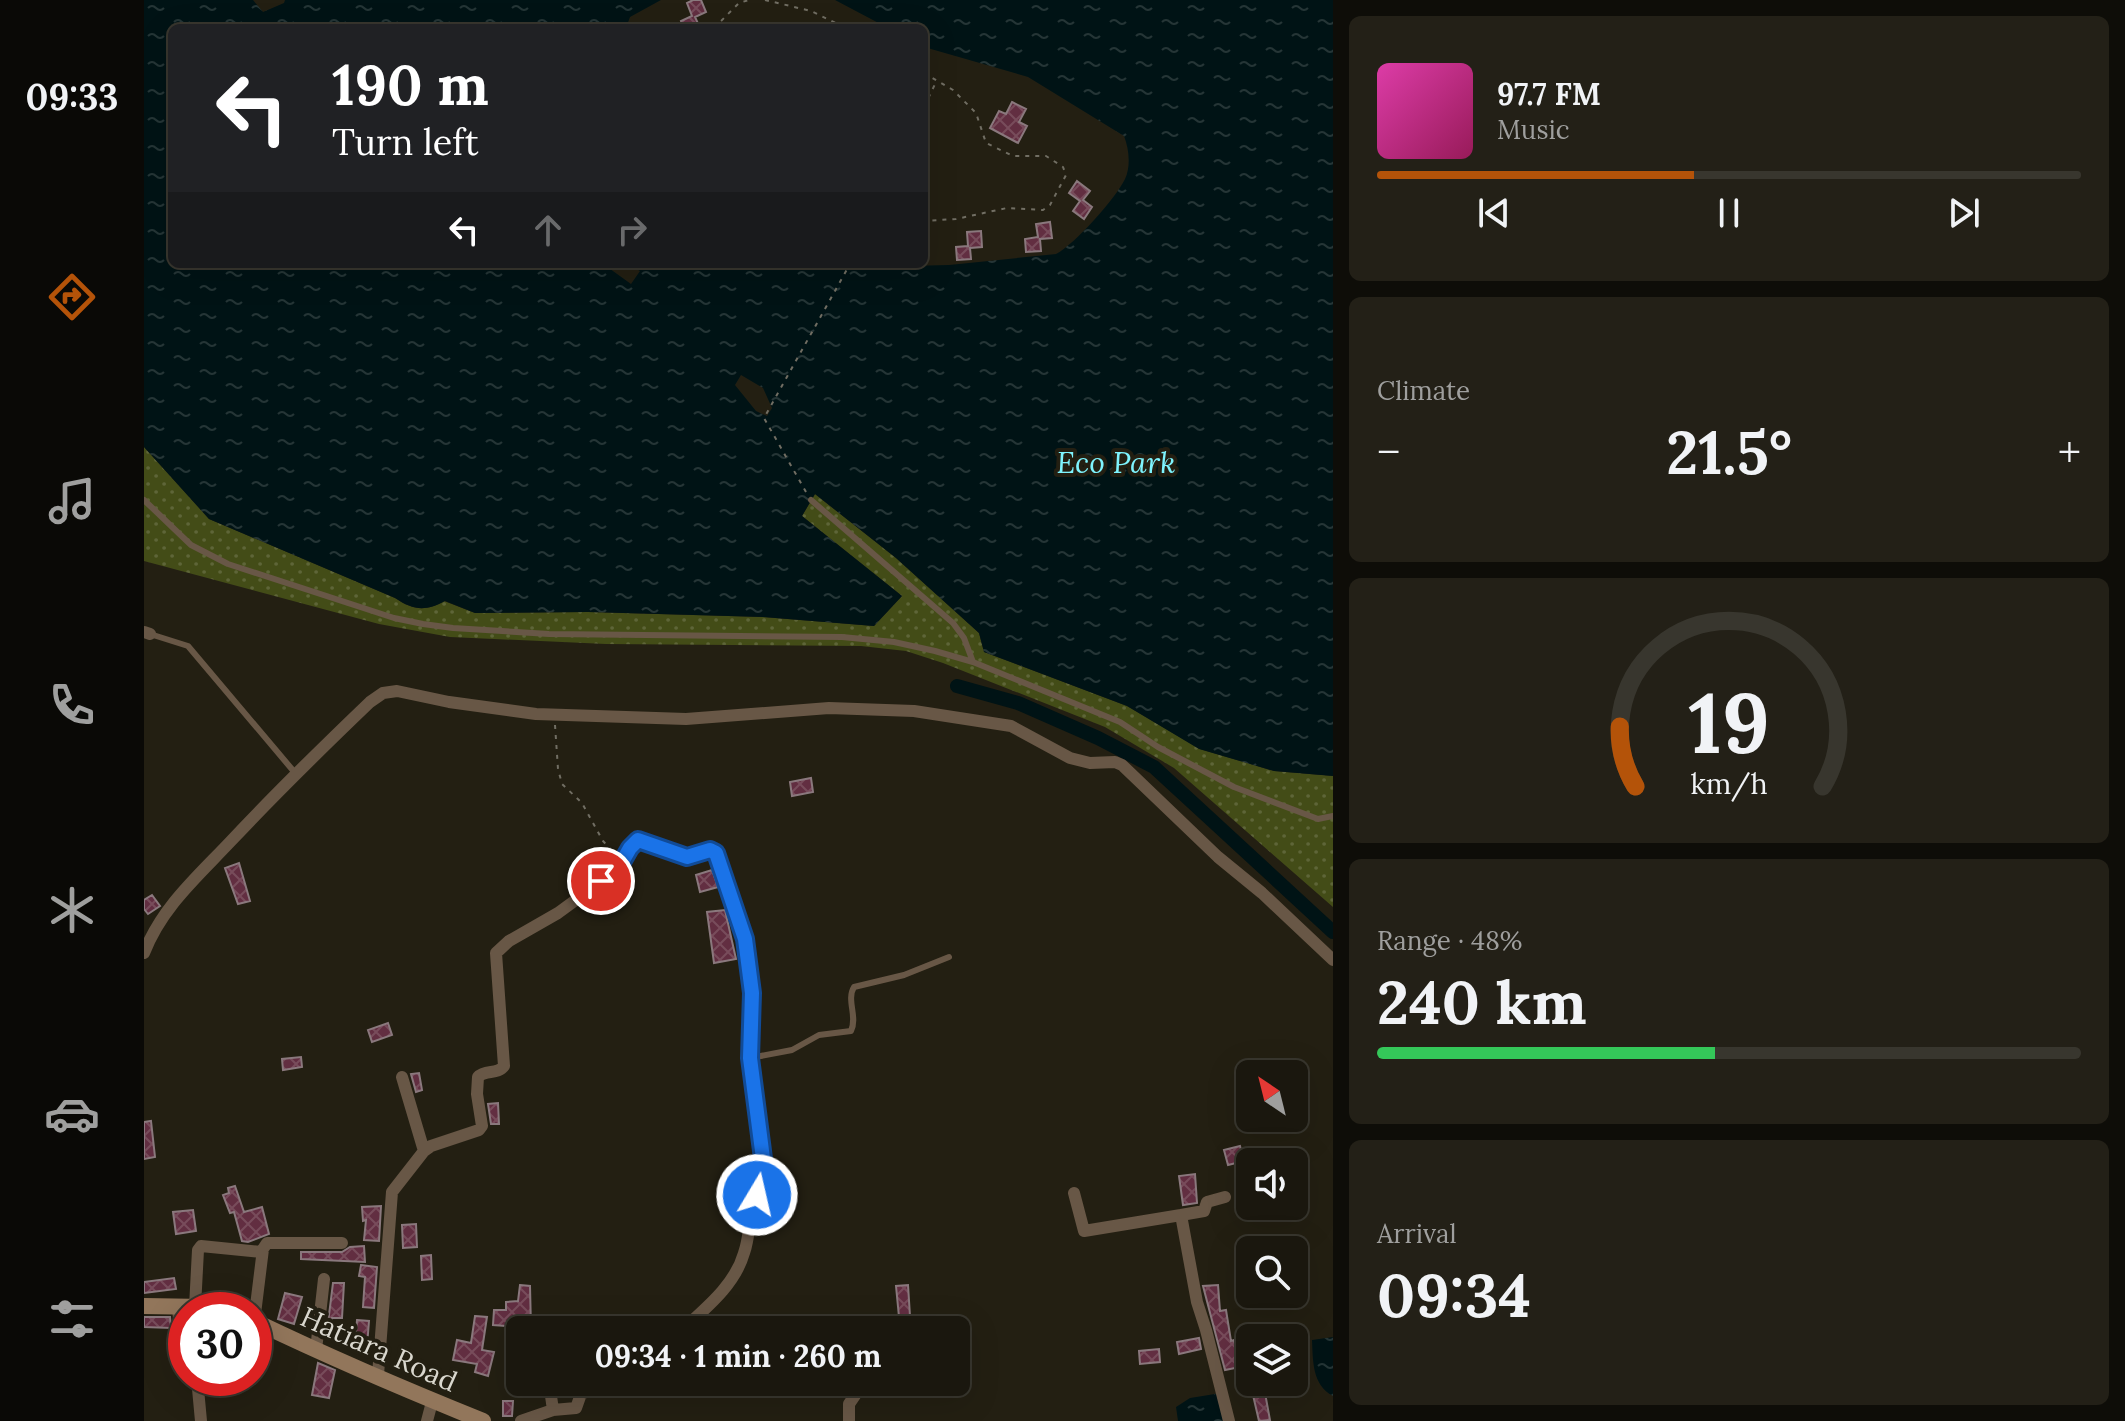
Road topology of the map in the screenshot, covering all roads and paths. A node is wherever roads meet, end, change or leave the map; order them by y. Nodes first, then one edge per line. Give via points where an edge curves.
1 (749, 0) edge
2 (765, 0) edge
3 (718, 24) edge
4 (838, 24) edge
5 (928, 75) edge
6 (937, 80) junction
7 (928, 99) edge
8 (928, 221) edge
9 (848, 268) edge
10 (144, 500) edge
11 (811, 500) joint
12 (147, 633) edge
13 (973, 662) junction
14 (554, 715) junction
15 (296, 774) junction
16 (1333, 816) edge
17 (625, 857) junction
18 (144, 953) edge
19 (949, 957) dead end
20 (1333, 960) edge
21 (750, 1058) junction
22 (402, 1077) dead end
23 (424, 1151) junction
24 (1074, 1193) dead end
25 (1225, 1197) dead end
26 (1181, 1215) junction
27 (342, 1243) dead end
28 (262, 1252) junction
29 (324, 1279) dead end
30 (189, 1292) edge
31 (257, 1292) edge
32 (144, 1306) edge
33 (168, 1307) edge
34 (697, 1316) edge
35 (272, 1330) edge
36 (316, 1350) junction
37 (378, 1375) junction
38 (199, 1396) edge
39 (551, 1396) edge
40 (580, 1396) edge
41 (854, 1396) edge
42 (432, 1402) junction
43 (553, 1410) junction
44 (201, 1421) edge
45 (427, 1421) edge
46 (483, 1421) edge
47 (521, 1421) edge
48 (849, 1421) edge
49 (1229, 1421) edge

1 - 3 path
2 - 4 path
5 - 6 path
6 - 7 path
6 - 8 path via 976,113 986,143 1013,156 1046,156 1066,175 1043,210 1007,208
9 - 11 path via 764,418
10 - 13 lane via 191,545 228,564 423,624 549,634 842,637 894,642
11 - 13 lane via 953,623
12 - 15 lane via 188,646
13 - 16 lane via 1120,722 1234,787 1318,819
14 - 15 street via 383,693
14 - 17 path via 562,784 582,803 610,850
14 - 20 street via 686,719 842,707 914,711 1011,726 1070,758 1122,765
15 - 18 street via 176,897
17 - 21 street via 638,840 687,857 715,851 745,939 753,1013
17 - 23 street via 618,869 558,913 500,947 496,961 504,1066 478,1077 482,1126
19 - 21 lane via 854,987 851,1031 819,1035 792,1050
21 - 34 street via 765,1174 752,1206 744,1256 729,1282
22 - 23 street
23 - 37 street via 392,1192 389,1205
24 - 26 street via 1084,1231
25 - 26 street via 1207,1202 1204,1211
26 - 49 street via 1197,1302
27 - 28 street via 270,1241
28 - 30 street via 201,1246
28 - 31 street
29 - 36 street
32 - 33 street
35 - 36 street, Hatiara Road
36 - 37 street, Hatiara Road
37 - 42 street, Hatiara Road
38 - 44 street
39 - 43 street
40 - 43 street via 576,1408
41 - 48 street
42 - 45 street
42 - 46 street, Hatiara Road
43 - 47 street

